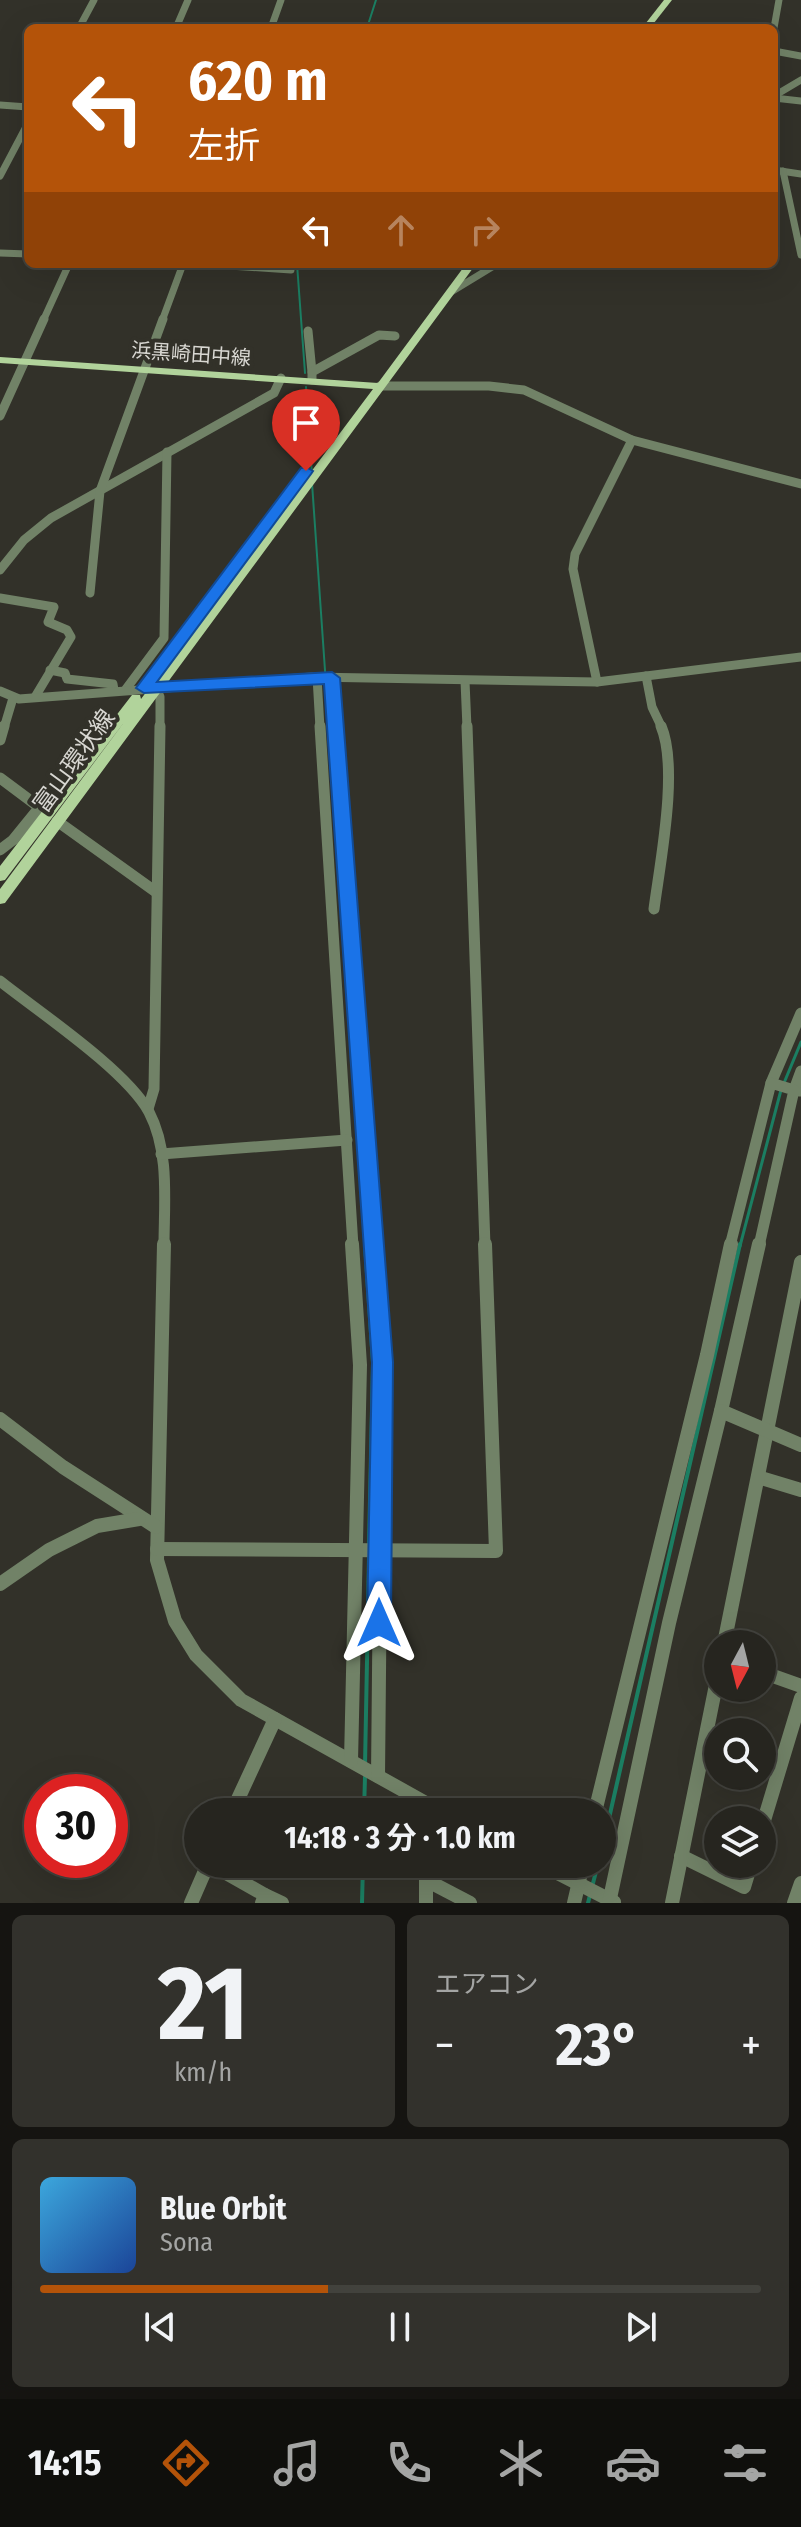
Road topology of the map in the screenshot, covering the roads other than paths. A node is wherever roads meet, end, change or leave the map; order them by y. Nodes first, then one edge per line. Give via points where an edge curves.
1 (94, 0) edge
2 (188, 0) edge
3 (281, 0) edge
4 (660, 0) edge
5 (668, 0) edge
6 (779, 0) edge
7 (81, 24) edge
8 (178, 24) edge
9 (272, 24) edge
10 (641, 24) edge
11 (649, 24) edge
12 (775, 24) edge
13 (778, 52) edge
14 (801, 56) edge
15 (801, 80) edge
16 (778, 94) edge
17 (778, 98) edge
18 (801, 101) edge
19 (0, 105) edge
20 (24, 107) edge
21 (24, 131) edge
22 (778, 171) edge
23 (801, 174) edge
24 (0, 176) edge
25 (0, 253) edge
26 (24, 254) edge
27 (801, 255) edge
28 (67, 268) edge
29 (182, 268) edge
30 (260, 268) edge
31 (459, 268) edge
32 (468, 268) edge
33 (490, 268) edge
34 (291, 270) dead end
35 (451, 292) junction
36 (308, 331) dead end
37 (395, 336) dead end
38 (0, 360) edge
39 (26, 361) junction
40 (144, 369) junction
41 (312, 376) junction
42 (281, 378) junction
43 (375, 385) junction
44 (0, 416) edge
45 (632, 440) junction
46 (167, 452) junction
47 (801, 484) edge
48 (100, 491) junction
49 (0, 570) edge
50 (90, 593) dead end
51 (0, 598) edge
52 (801, 657) edge
53 (50, 670) junction
54 (646, 676) junction
55 (317, 677) junction
56 (332, 678) junction
57 (465, 681) junction
58 (597, 682) junction
59 (150, 687) junction
60 (126, 689) junction
61 (114, 690) junction
62 (0, 691) edge
63 (35, 697) junction
64 (13, 698) junction
65 (0, 740) edge
66 (0, 778) edge
67 (48, 814) junction
68 (0, 850) edge
69 (0, 876) edge
70 (156, 892) junction
71 (0, 899) edge
72 (654, 909) dead end
73 (354, 979) junction
74 (0, 981) edge
75 (335, 981) junction
76 (801, 1013) edge
77 (801, 1071) edge
78 (771, 1083) junction
79 (797, 1091) edge
80 (148, 1109) junction
81 (347, 1140) junction
82 (161, 1154) junction
83 (801, 1262) edge
84 (799, 1280) edge
85 (721, 1411) junction
86 (0, 1419) edge
87 (767, 1431) junction
88 (801, 1445) edge
89 (758, 1477) junction
90 (801, 1490) edge
91 (139, 1519) junction
92 (156, 1527) junction
93 (157, 1549) junction
94 (358, 1550) junction
95 (379, 1550) junction
96 (0, 1584) edge
97 (727, 1630) edge
98 (776, 1677) edge
99 (801, 1686) edge
100 (801, 1698) edge
101 (712, 1702) edge
102 (275, 1719) junction
103 (351, 1761) junction
104 (378, 1776) junction
105 (238, 1798) edge
106 (412, 1798) edge
107 (598, 1798) edge
108 (768, 1806) edge
109 (681, 1856) junction
110 (704, 1867) edge
111 (203, 1878) edge
112 (231, 1878) edge
113 (426, 1878) edge
114 (435, 1878) edge
115 (567, 1878) edge
116 (580, 1878) edge
117 (726, 1878) edge
118 (747, 1878) edge
119 (801, 1883) edge
120 (579, 1884) junction
121 (264, 1899) edge
122 (612, 1902) edge
123 (191, 1903) edge
124 (282, 1903) edge
125 (426, 1903) edge
126 (470, 1903) edge
127 (574, 1903) edge
128 (672, 1903) edge
129 (794, 1903) edge

1 - 7 street
2 - 8 street
3 - 9 street
4 - 10 main road
5 - 11 main road
6 - 12 street
13 - 14 street
15 - 16 street
17 - 18 street
19 - 20 street
21 - 24 street
22 - 23 street
22 - 27 street
25 - 26 street
28 - 39 street
29 - 40 street
30 - 34 street
31 - 43 main road, 富山環状線
32 - 35 main road, 富山環状線
33 - 35 street
35 - 43 main road, 富山環状線
36 - 41 street
37 - 41 street via 379,335
38 - 39 main road, 浜黒崎田中線
39 - 40 main road, 浜黒崎田中線
39 - 44 street
40 - 42 main road, 浜黒崎田中線
40 - 48 street
41 - 42 main road, 浜黒崎田中線
41 - 43 main road, 浜黒崎田中線
42 - 46 street via 274,393
43 - 45 street via 524,390
43 - 59 main road, 富山環状線
45 - 47 street
45 - 58 street via 575,554 573,569
46 - 48 street
46 - 60 street via 164,638
48 - 49 street via 38,528
48 - 50 street
51 - 53 street via 54,607 48,622 71,637
52 - 54 street
53 - 61 street via 91,685 113,684
53 - 63 street
54 - 58 street
54 - 72 street via 665,736 668,771
55 - 56 street
55 - 59 street
55 - 75 street
56 - 57 street
56 - 73 street
57 - 58 street
57 - 95 street via 496,1551
59 - 60 street
59 - 67 main road, 富山環状線
59 - 70 street via 160,697
60 - 61 street
61 - 63 street
62 - 64 street
63 - 64 street
64 - 65 street
66 - 67 street
67 - 68 street
67 - 69 main road, 富山環状線
67 - 70 street
67 - 71 main road, 富山環状線
70 - 80 street via 154,1089
73 - 75 street
73 - 95 street via 382,1362
74 - 80 street via 125,1083
75 - 81 street
76 - 78 street
77 - 79 street
78 - 79 street
78 - 107 street
79 - 85 street
80 - 82 street
81 - 82 street
81 - 94 street via 360,1365
82 - 92 street via 165,1178
83 - 84 street
84 - 87 street
85 - 87 street
85 - 122 street via 669,1623
86 - 91 street
87 - 88 street
87 - 89 street
89 - 90 street
89 - 97 street
91 - 92 street
91 - 96 street via 97,1526 49,1550
92 - 93 street
93 - 94 street
93 - 102 street via 175,1626 194,1654 241,1700
94 - 95 street
94 - 103 street
95 - 104 street
98 - 99 street
100 - 108 street
101 - 109 street
102 - 103 street
102 - 105 street
103 - 104 street
104 - 106 street
109 - 110 street
109 - 128 street
111 - 123 street
112 - 121 street
113 - 125 street
114 - 126 street
115 - 120 street
116 - 120 street
117 - 118 street via 744,1887
119 - 129 street
120 - 122 street
120 - 127 street
121 - 124 street

